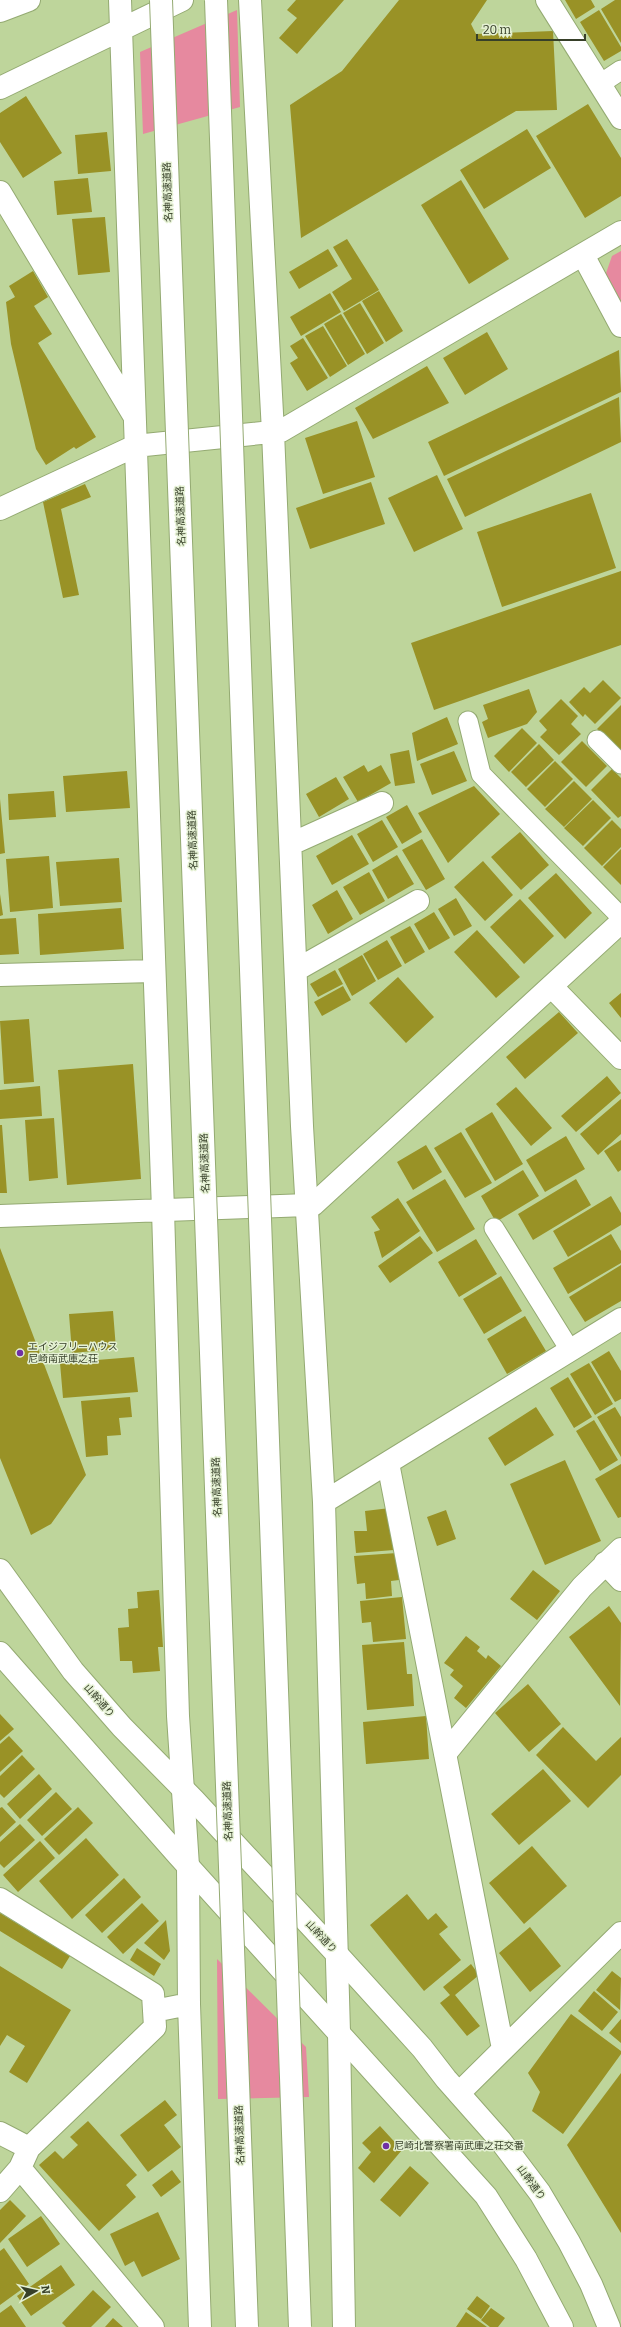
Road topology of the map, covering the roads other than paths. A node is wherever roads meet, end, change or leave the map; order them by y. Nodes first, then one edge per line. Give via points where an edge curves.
1 (29, 0) edge
2 (120, 0) edge
3 (161, 0) edge
4 (182, 0) edge
5 (216, 0) edge
6 (250, 0) edge
7 (547, 0) edge
8 (0, 11) edge
9 (121, 30) junction
10 (621, 70) edge
11 (600, 84) junction
12 (0, 88) edge
13 (621, 118) edge
14 (0, 192) edge
15 (621, 232) edge
16 (583, 255) junction
17 (621, 326) edge
18 (134, 415) junction
19 (273, 432) junction
20 (134, 446) junction
21 (0, 509) edge
22 (468, 721) dead end
23 (597, 740) dead end
24 (621, 764) edge
25 (382, 803) dead end
26 (291, 844) junction
27 (418, 902) dead end
28 (621, 917) edge
29 (621, 922) edge
30 (296, 970) junction
31 (153, 971) junction
32 (0, 975) edge
33 (552, 987) junction
34 (621, 1058) edge
35 (307, 1205) junction
36 (163, 1210) junction
37 (0, 1216) edge
38 (494, 1228) dead end
39 (621, 1319) edge
40 (570, 1350) junction
41 (388, 1463) junction
42 (324, 1502) junction
43 (621, 1549) edge
44 (605, 1563) junction
45 (0, 1570) edge
46 (621, 1580) edge
47 (0, 1653) edge
48 (446, 1754) junction
49 (185, 1792) junction
50 (188, 1866) junction
51 (0, 1899) edge
52 (621, 1933) edge
53 (335, 1952) junction
54 (189, 2004) junction
55 (154, 2011) junction
56 (339, 2032) junction
57 (503, 2049) junction
58 (459, 2093) junction
59 (0, 2133) edge
60 (29, 2148) junction
61 (20, 2168) junction
62 (0, 2190) edge
63 (153, 2327) edge
64 (200, 2327) edge
65 (246, 2327) edge
66 (300, 2327) edge
67 (344, 2327) edge
68 (562, 2327) edge
69 (609, 2327) edge

1 - 8 main road
2 - 9 main road
3 - 65 main road, 名神高速道路, bridge
4 - 9 main road
5 - 66 main road, bridge
6 - 19 main road
7 - 11 main road
9 - 12 main road
9 - 18 main road
10 - 11 lane
11 - 13 main road
14 - 18 main road
15 - 16 main road
16 - 17 main road
16 - 19 main road via 281,430
18 - 20 main road
19 - 20 main road
19 - 26 main road
20 - 21 main road
20 - 31 main road
22 - 28 lane via 481,774
23 - 24 lane
25 - 26 main road
26 - 30 main road
27 - 30 main road
29 - 33 main road
30 - 35 main road
31 - 32 main road
31 - 36 main road
33 - 34 main road
33 - 35 main road via 313,1205
35 - 36 main road
35 - 42 main road
36 - 37 main road
36 - 49 main road via 178,1716
38 - 40 lane
39 - 40 main road
40 - 41 main road
41 - 42 main road
41 - 48 main road
42 - 53 main road
43 - 44 main road
44 - 46 main road
44 - 48 main road via 582,1587
45 - 49 main road, 山幹通り via 73,1671 122,1727
47 - 50 main road
48 - 57 main road
49 - 50 main road
49 - 53 main road, 山幹通り
50 - 54 main road
50 - 56 main road
51 - 55 main road via 152,1994
52 - 57 main road
53 - 56 main road
53 - 58 main road, 山幹通り
54 - 55 main road
54 - 64 main road
55 - 60 main road via 155,2027
56 - 67 main road
56 - 68 main road via 486,2196 523,2253
57 - 58 main road
58 - 69 main road, 山幹通り via 500,2140 540,2193 591,2284
59 - 60 main road
60 - 61 main road
61 - 62 main road
61 - 63 main road

